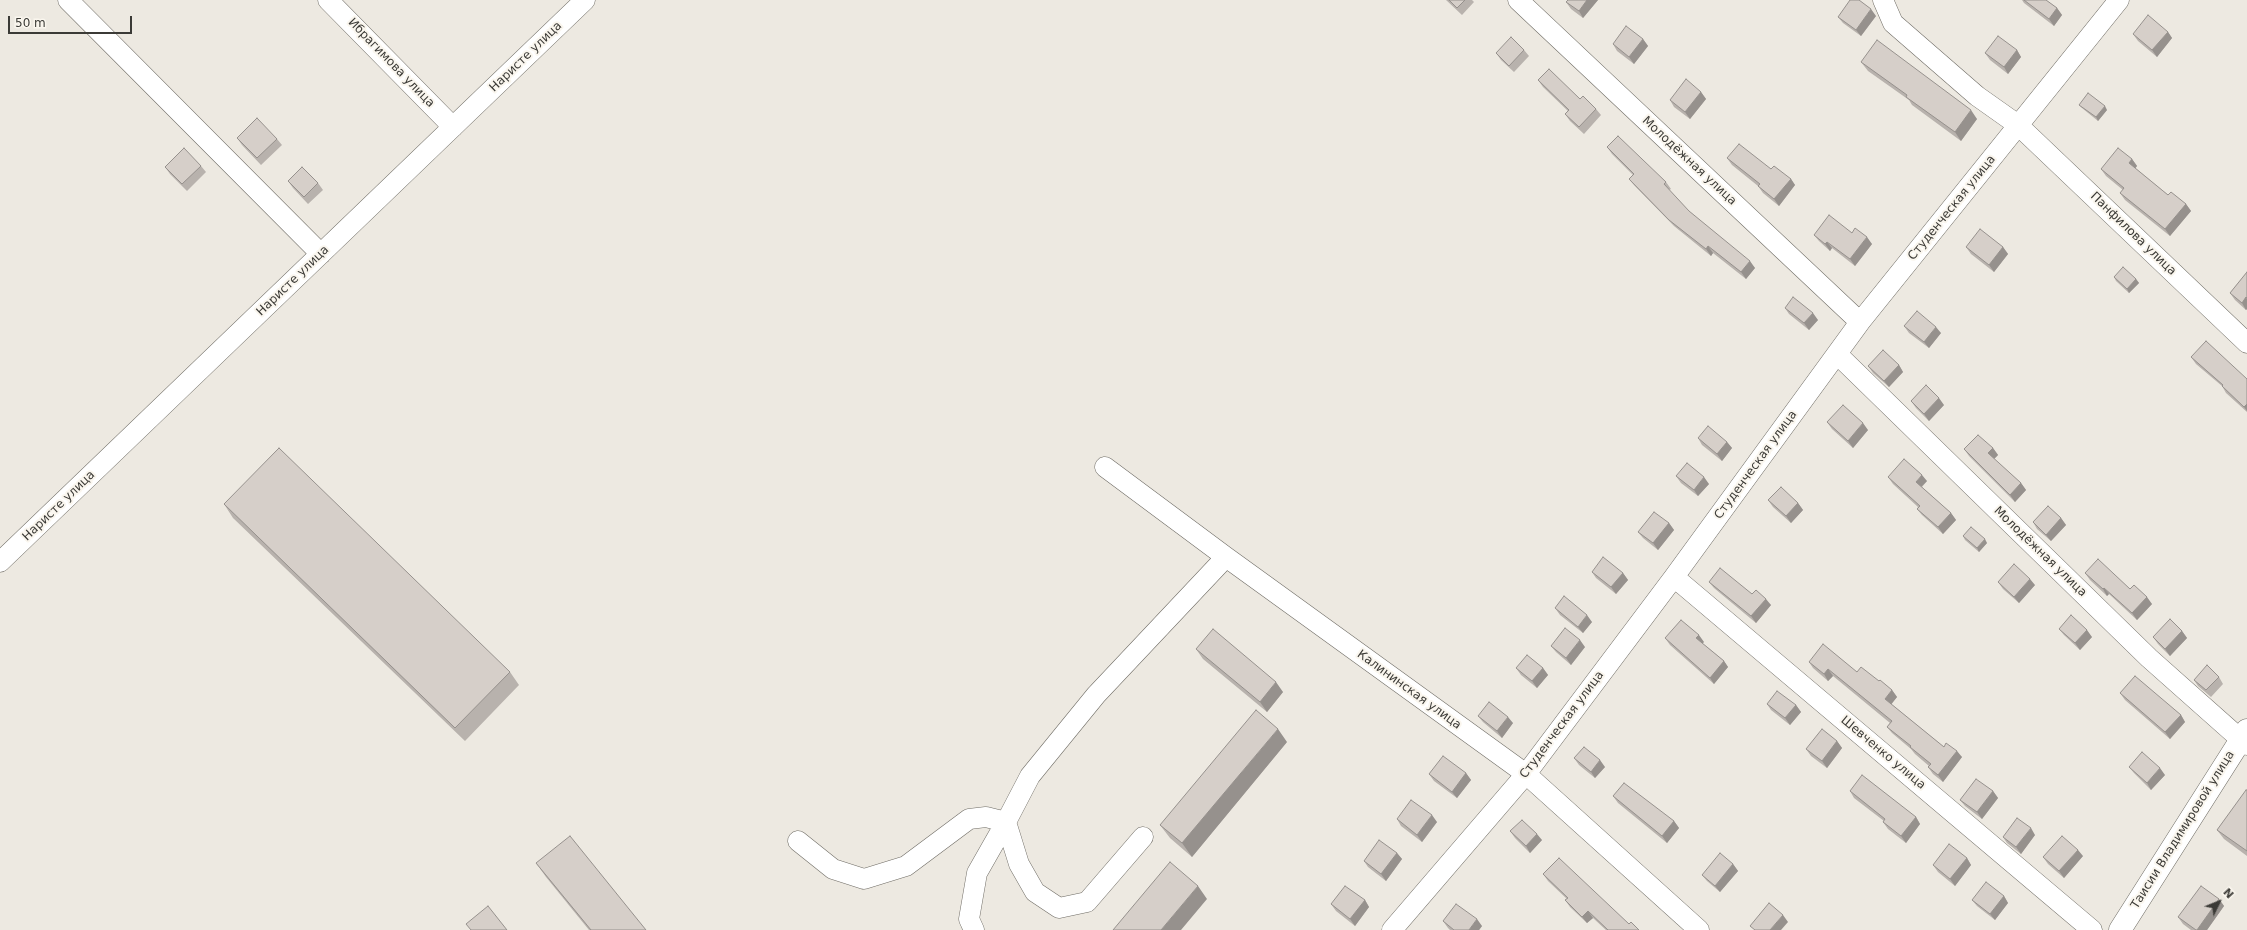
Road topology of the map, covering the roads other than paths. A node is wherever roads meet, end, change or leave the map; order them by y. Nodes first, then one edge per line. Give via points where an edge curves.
1 (68, 0) edge
2 (328, 0) edge
3 (585, 0) edge
4 (1518, 0) edge
5 (1883, 0) edge
6 (2119, 0) edge
7 (2018, 125) junction
8 (453, 127) junction
9 (321, 254) junction
10 (1860, 322) junction
11 (2247, 343) edge
12 (1837, 354) junction
13 (1105, 467) dead end
14 (1226, 557) junction
15 (0, 562) edge
16 (1674, 577) junction
17 (2245, 738) edge
18 (1526, 774) junction
19 (1006, 822) junction
20 (1143, 837) dead end
21 (798, 841) dead end
22 (974, 930) edge
23 (1392, 930) edge
24 (1699, 930) edge
25 (2092, 930) edge
26 (2120, 930) edge

1 - 9 street
2 - 8 street, Ибрагимова улица
3 - 8 street, Наристе улица
4 - 10 street, Молодёжная улица
5 - 7 street, Панфилова улица via 1893,23 1977,96
6 - 7 street, Студенческая улица
7 - 10 street, Студенческая улица
7 - 11 street, Панфилова улица
8 - 9 street, Наристе улица
9 - 15 street, Наристе улица
10 - 12 street, Студенческая улица
12 - 16 street, Студенческая улица
12 - 17 street, Молодёжная улица via 2149,658
13 - 14 street, Калининская улица
14 - 18 street, Калининская улица
14 - 19 street via 1096,695 1030,776
16 - 18 street, Студенческая улица
16 - 25 street, Шевченко улица
17 - 26 street, Таисии Владимировой улица
18 - 23 street, Студенческая улица
18 - 24 street, Калининская улица
19 - 20 street via 1019,864 1035,892 1059,908 1087,902
19 - 21 street via 986,817 970,819 906,866 864,879 833,869
19 - 22 street via 977,872 969,918

